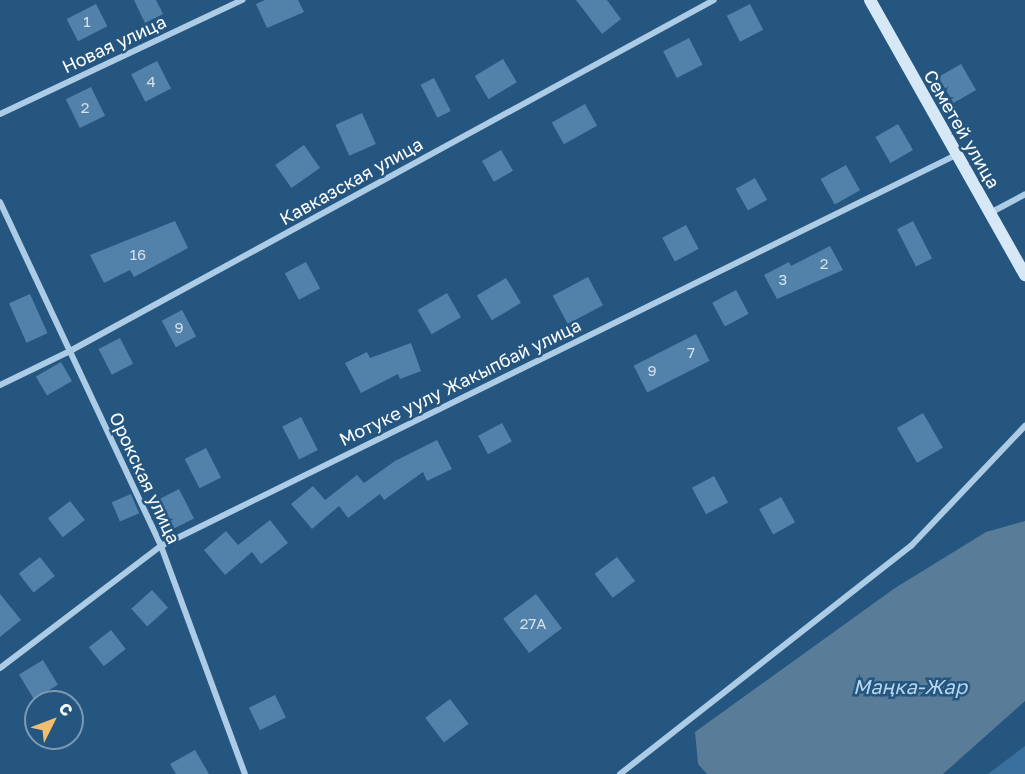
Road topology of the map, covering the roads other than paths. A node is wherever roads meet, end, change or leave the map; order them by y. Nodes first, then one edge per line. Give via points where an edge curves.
1 (242, 0) edge
2 (714, 0) edge
3 (870, 0) edge
4 (0, 114) edge
5 (954, 156) junction
6 (1025, 194) edge
7 (0, 202) edge
8 (990, 213) junction
9 (1025, 275) edge
10 (70, 351) junction
11 (0, 384) edge
12 (1025, 426) edge
13 (161, 546) junction
14 (0, 668) edge
15 (245, 774) edge
16 (620, 774) edge

1 - 4 street, Новая улица
2 - 10 street, Кавказская улица
3 - 5 street, Семетей улица
5 - 8 street, Семетей улица
5 - 13 street, Мотуке уулу Жакыпбай улица
6 - 8 street
7 - 10 street, Орокская улица
8 - 9 street, Семетей улица
10 - 11 street, Кавказская улица
10 - 13 street, Орокская улица
12 - 16 street via 911,546
13 - 14 street, Мотуке уулу Жакыпбай улица
13 - 15 street, Орокская улица

